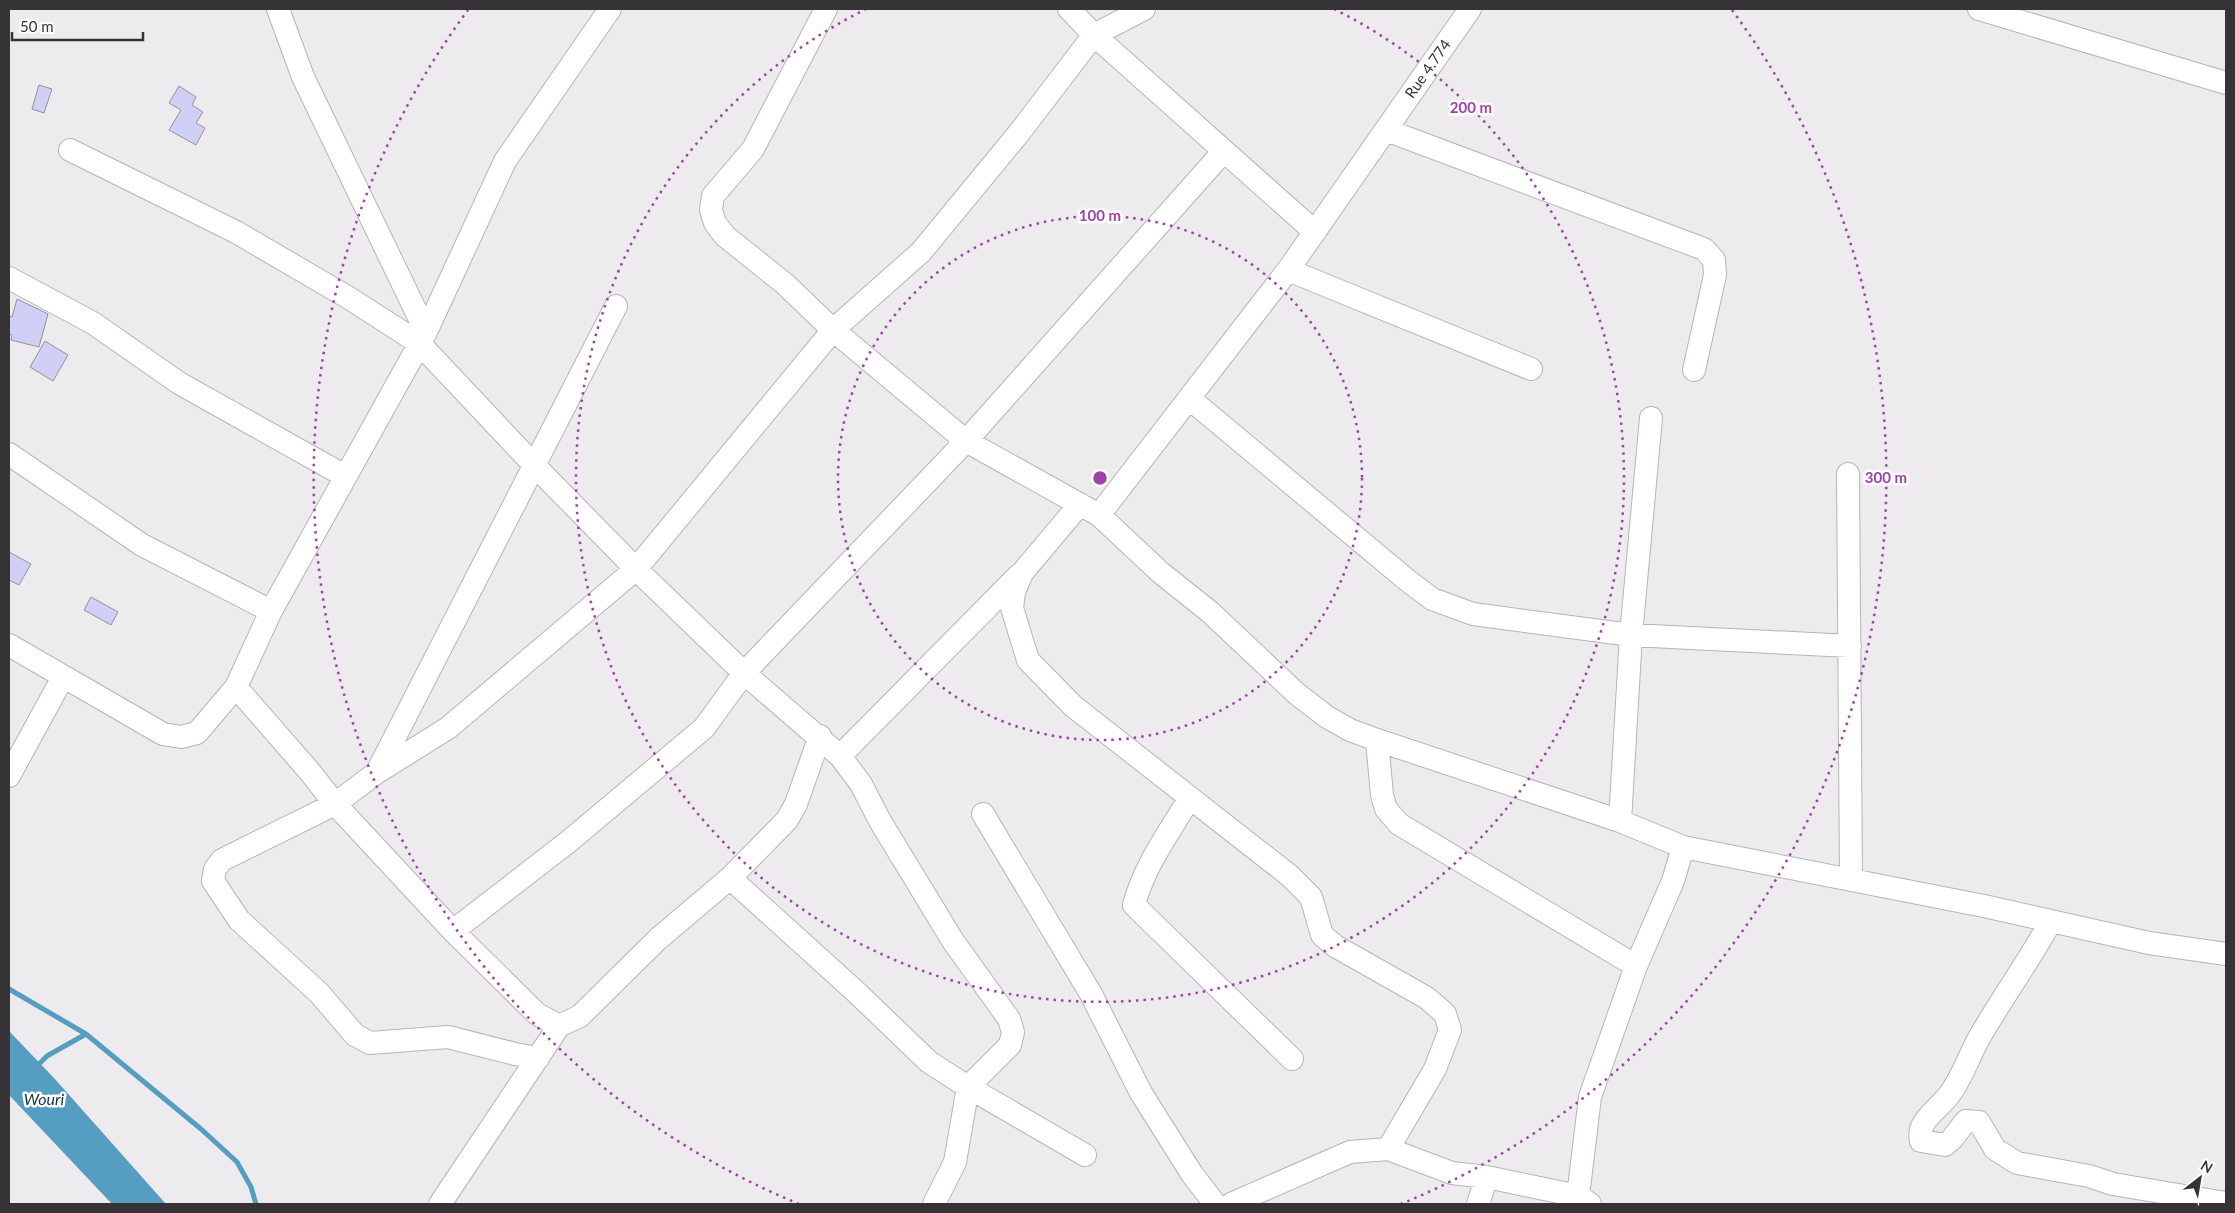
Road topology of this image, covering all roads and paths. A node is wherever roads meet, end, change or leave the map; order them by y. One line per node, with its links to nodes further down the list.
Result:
1 (278, 9): 18 (street)
2 (610, 9): 18 (street)
3 (826, 9): 17 (street)
4 (1069, 9): 8 (street)
5 (1144, 9): 8 (street)
6 (1470, 9): 10 (street, Rue 4.774)
7 (1979, 9): 9 (street)
8 (1094, 35): 12 (street); 17 (street)
9 (2226, 83)
10 (1386, 130): 13 (street, Rue 4.774); 20 (street)
11 (70, 150): 18 (street)
12 (1224, 151): 13 (street); 23 (street)
13 (1315, 232): 14 (street, Rue 4.774)
14 (1288, 270): 19 (street); 21 (street, Rue 4.774)
15 (9, 278): 27 (street)
16 (616, 306): 25 (street)
17 (834, 330): 23 (street); 30 (street)
18 (422, 338): 25 (street); 27 (street)
19 (1531, 369)
20 (1694, 370)
21 (1190, 399): 29 (street, Rue 4.774); 33 (street)
22 (1651, 418): 33 (street)
23 (966, 441): 28 (street); 36 (street)
24 (9, 454): 32 (street)
25 (534, 466): 30 (street); 42 (street)
26 (1848, 474): 35 (street)
27 (345, 476): 32 (street)
28 (1080, 504): 29 (street); 31 (street)
29 (1099, 516): 40 (street)
30 (636, 569): 36 (street); 42 (street)
31 (1022, 572): 41 (street); 44 (street)
32 (271, 611): 38 (street)
33 (1631, 635): 35 (street); 47 (street)
34 (9, 645): 37 (street)
35 (1850, 646): 50 (street)
36 (744, 674): 39 (street); 52 (street)
37 (63, 677): 38 (street); 43 (street)
38 (236, 687): 45 (street)
39 (820, 736): 41 (street); 49 (street)
40 (1377, 740): 47 (street); 54 (street)
41 (840, 756): 58 (street)
42 (376, 773): 45 (street)
43 (9, 776)
44 (1189, 799): 57 (street); 59 (street)
45 (335, 804): 52 (street); 56 (street)
46 (983, 814): 66 (street)
47 (1620, 821): 48 (street)
48 (1683, 847): 50 (street); 54 (street)
49 (730, 878): 55 (street); 58 (street)
50 (1851, 880): 51 (street)
51 (2051, 921): 53 (street); 63 (street)
52 (453, 931): 55 (street)
53 (2226, 954)
54 (1636, 966): 62 (street)
55 (559, 1026): 56 (street)
56 (538, 1058): 64 (street)
57 (1292, 1059)
58 (968, 1087): 60 (street); 65 (street)
59 (1388, 1149): 61 (street); 67 (street)
60 (1085, 1154)
61 (1487, 1178): 62 (street); 68 (street)
62 (1584, 1200)
63 (2226, 1202)
64 (440, 1204)
65 (934, 1204)
66 (1215, 1204)
67 (1231, 1204)
68 (1478, 1204)

